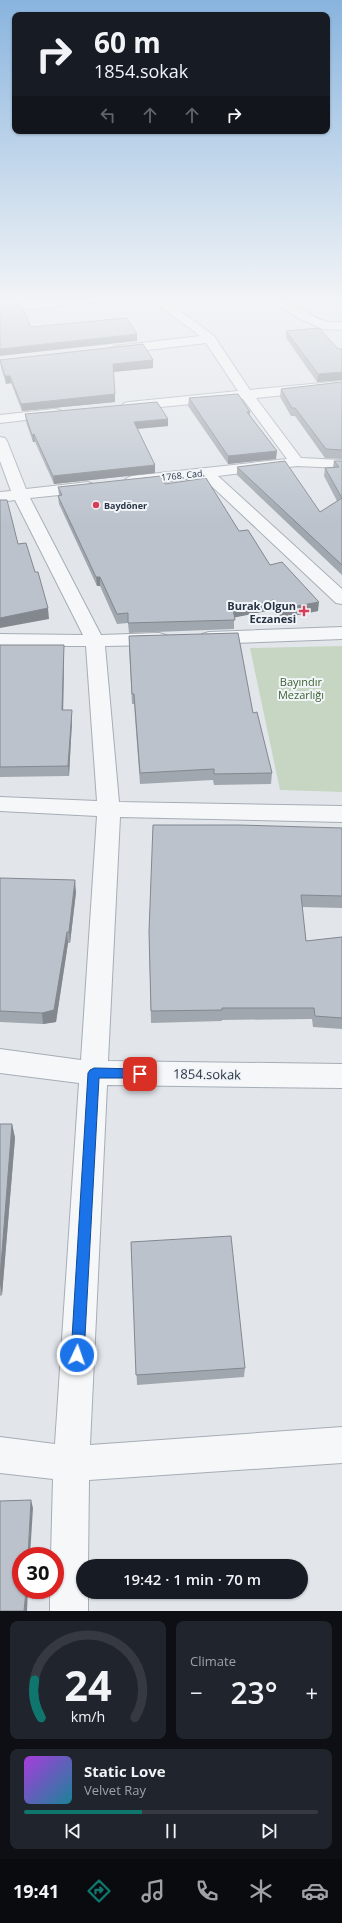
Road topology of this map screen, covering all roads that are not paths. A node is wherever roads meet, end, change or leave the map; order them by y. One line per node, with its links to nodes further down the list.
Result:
1 (235, 375): 3 (street)
2 (342, 385): 3 (street)
3 (248, 393): 4 (street); 8 (street)
4 (116, 407)
5 (70, 412): 6 (street)
6 (0, 419)
7 (0, 441): 13 (street)
8 (297, 462): 9 (street, 1768. Cad.); 10 (street, 1768. Cad.)
9 (342, 464)
10 (206, 473): 11 (street, 1768. Cad.); 14 (street)
11 (120, 483)
12 (105, 484): 13 (street)
13 (10, 496): 17 (street)
14 (342, 599)
15 (342, 634): 17 (street)
16 (0, 640): 17 (street)
17 (95, 641): 19 (street)
18 (0, 804): 19 (street)
19 (109, 809): 20 (street); 22 (street)
20 (342, 814)
21 (0, 1061): 22 (street, 1854.sokak)
22 (94, 1073): 23 (street, 1854.sokak); 26 (street)
23 (342, 1076)
24 (342, 1445): 26 (street)
25 (0, 1455): 26 (street)
26 (71, 1464): 27 (street)
27 (69, 1611)

